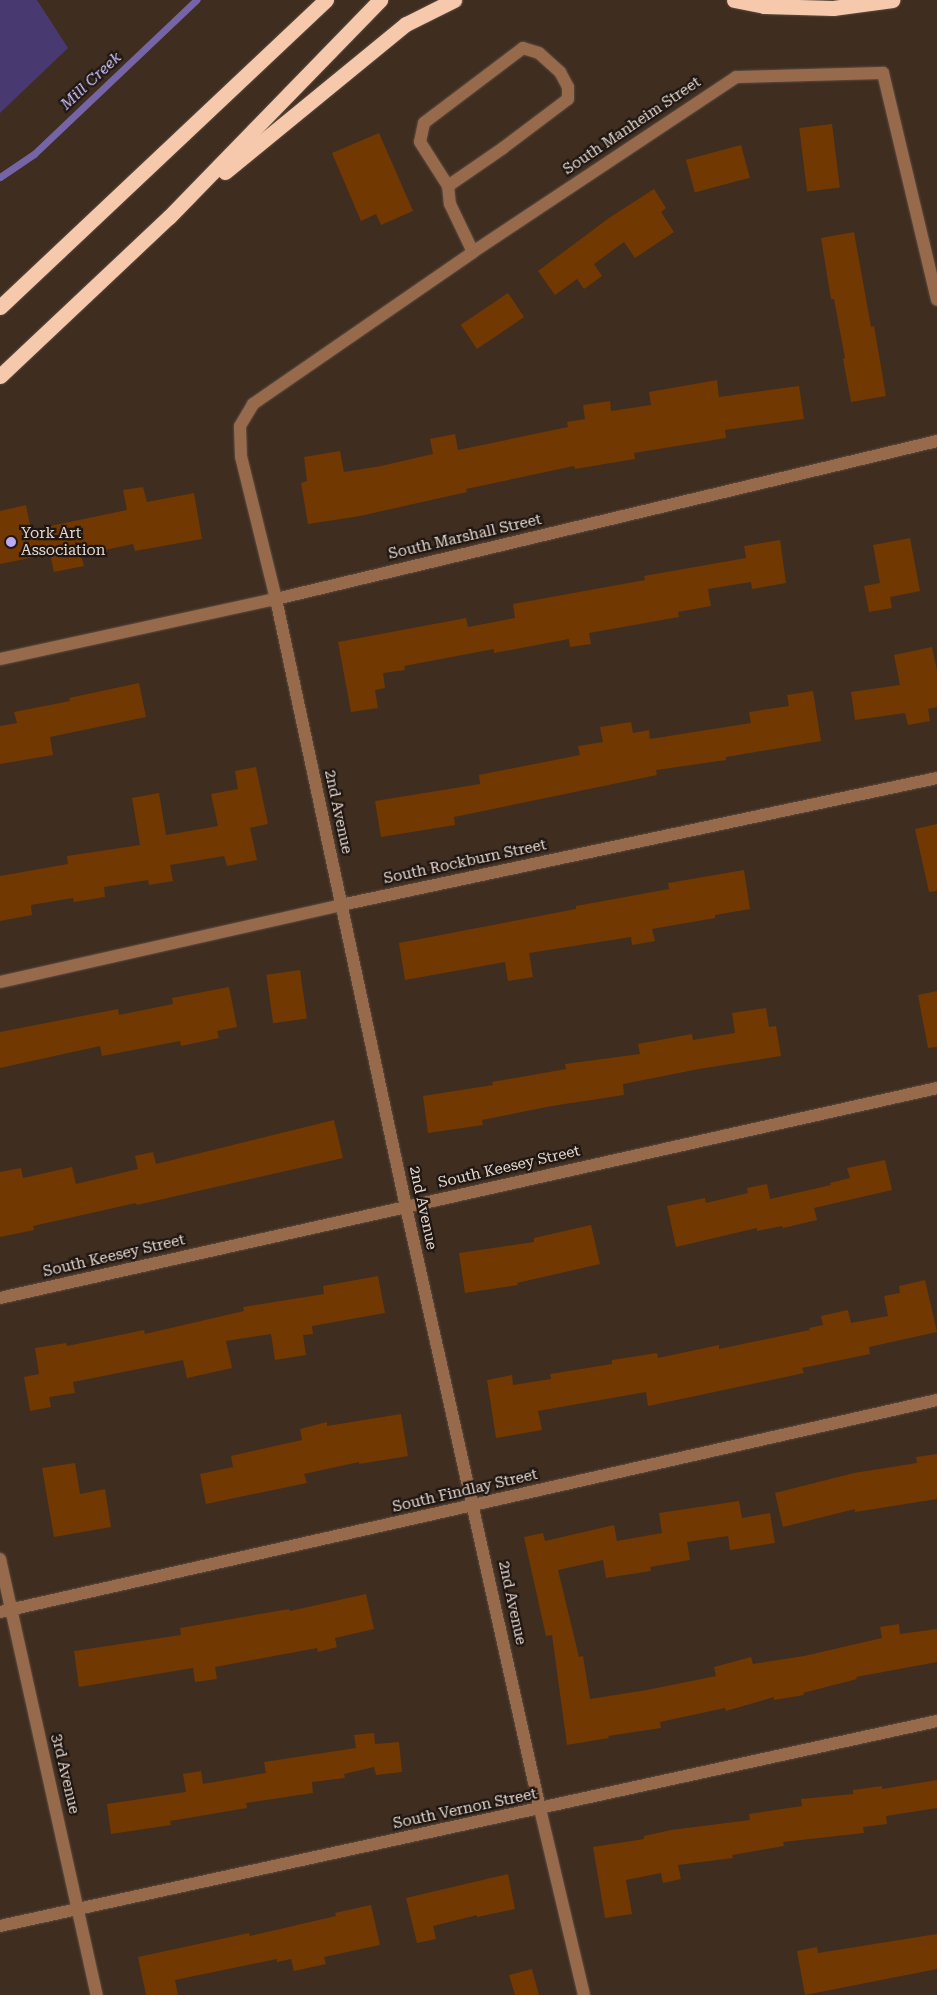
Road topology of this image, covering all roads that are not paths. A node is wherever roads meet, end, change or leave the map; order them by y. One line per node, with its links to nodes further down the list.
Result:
1 (326, 0): 10 (highway)
2 (380, 0): 7 (highway)
3 (454, 0): 7 (highway)
4 (734, 0): 5 (highway)
5 (892, 0)
6 (448, 186): 6 (street); 8 (street)
7 (169, 217): 11 (highway)
8 (472, 252): 9 (street, South Manheim Street); 12 (street, South Manheim Street)
9 (937, 300)
10 (0, 307)
11 (0, 376)
12 (240, 426): 14 (street, 2nd Avenue)
13 (937, 440): 14 (street, South Marshall Street)
14 (276, 599): 15 (street, South Marshall Street); 17 (street, 2nd Avenue)
15 (0, 659)
16 (937, 778): 17 (street, South Rockburn Street)
17 (342, 905): 18 (street, South Rockburn Street); 20 (street, 2nd Avenue)
18 (0, 982)
19 (937, 1088): 20 (street, South Keesey Street)
20 (406, 1207): 21 (street, South Keesey Street); 23 (street, 2nd Avenue)
21 (0, 1298)
22 (937, 1400): 23 (street, South Findlay Street)
23 (474, 1506): 25 (street, South Findlay Street); 27 (street, 2nd Avenue)
24 (0, 1559): 25 (street, 3rd Avenue)
25 (6, 1610): 28 (street, 3rd Avenue)
26 (937, 1722): 27 (street, South Vernon Street)
27 (540, 1809): 28 (street, South Vernon Street); 31 (street, 2nd Avenue)
28 (78, 1910): 29 (street, South Vernon Street); 30 (street, 3rd Avenue)
29 (0, 1926)
30 (98, 1995)
31 (584, 1995)

